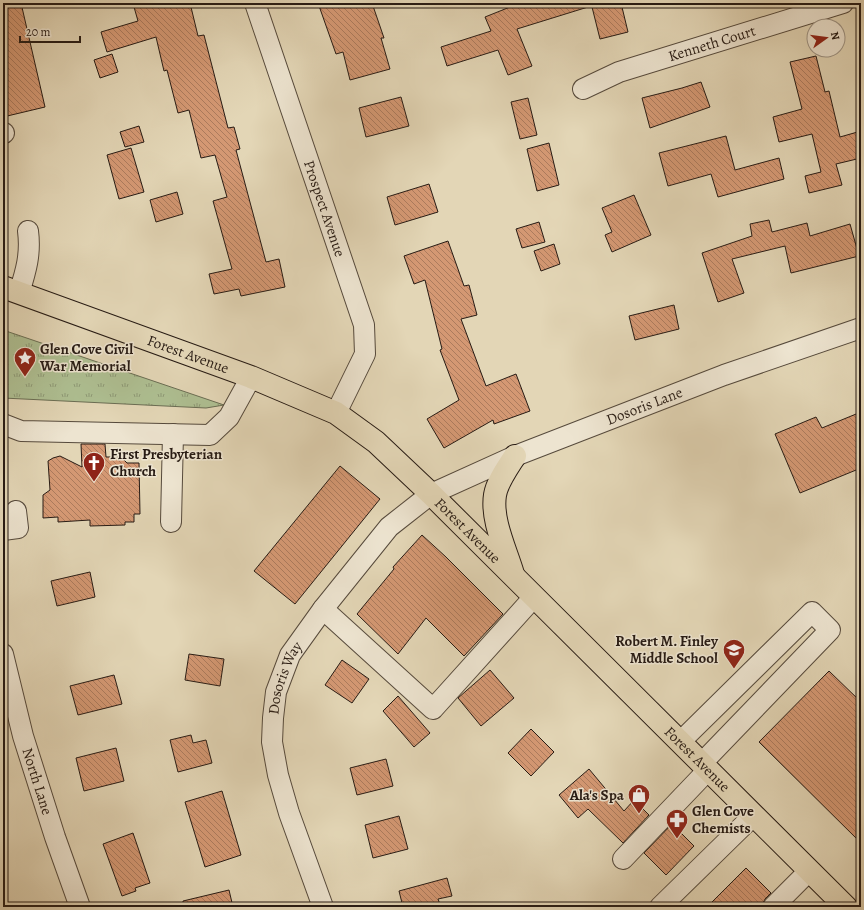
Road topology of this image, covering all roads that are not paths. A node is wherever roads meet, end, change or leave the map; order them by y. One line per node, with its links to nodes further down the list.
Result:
1 (255, 3): 8 (street, Prospect Avenue)
2 (843, 3): 3 (street, Kenneth Court)
3 (583, 89)
4 (28, 231): 5 (street)
5 (11, 290): 7 (main road, Forest Avenue)
6 (861, 328): 11 (street, Dosoris Lane)
7 (251, 377): 8 (main road, Forest Avenue); 10 (street)
8 (336, 413): 12 (main road, Forest Avenue)
9 (3, 424): 10 (street)
10 (173, 434): 14 (street)
11 (516, 456): 12 (street, Dosoris Lane); 16 (main road)
12 (431, 494): 16 (main road, Forest Avenue); 18 (street, Dosoris Way)
13 (16, 511): 15 (street)
14 (171, 522)
15 (3, 530)
16 (514, 577): 17 (main road, Forest Avenue)
17 (534, 597): 18 (street); 20 (main road, Forest Avenue)
18 (323, 609): 26 (street, Dosoris Way)
19 (3, 654): 25 (street, North Lane)
20 (680, 742): 21 (main road, Forest Avenue); 21 (street)
21 (705, 767): 22 (main road, Forest Avenue); 23 (street)
22 (754, 815): 24 (main road, Forest Avenue); 27 (street)
23 (623, 859)
24 (809, 871): 28 (street); 29 (main road, Forest Avenue)
25 (80, 907)
26 (323, 907)
27 (660, 907)
28 (773, 907)
29 (846, 907)

